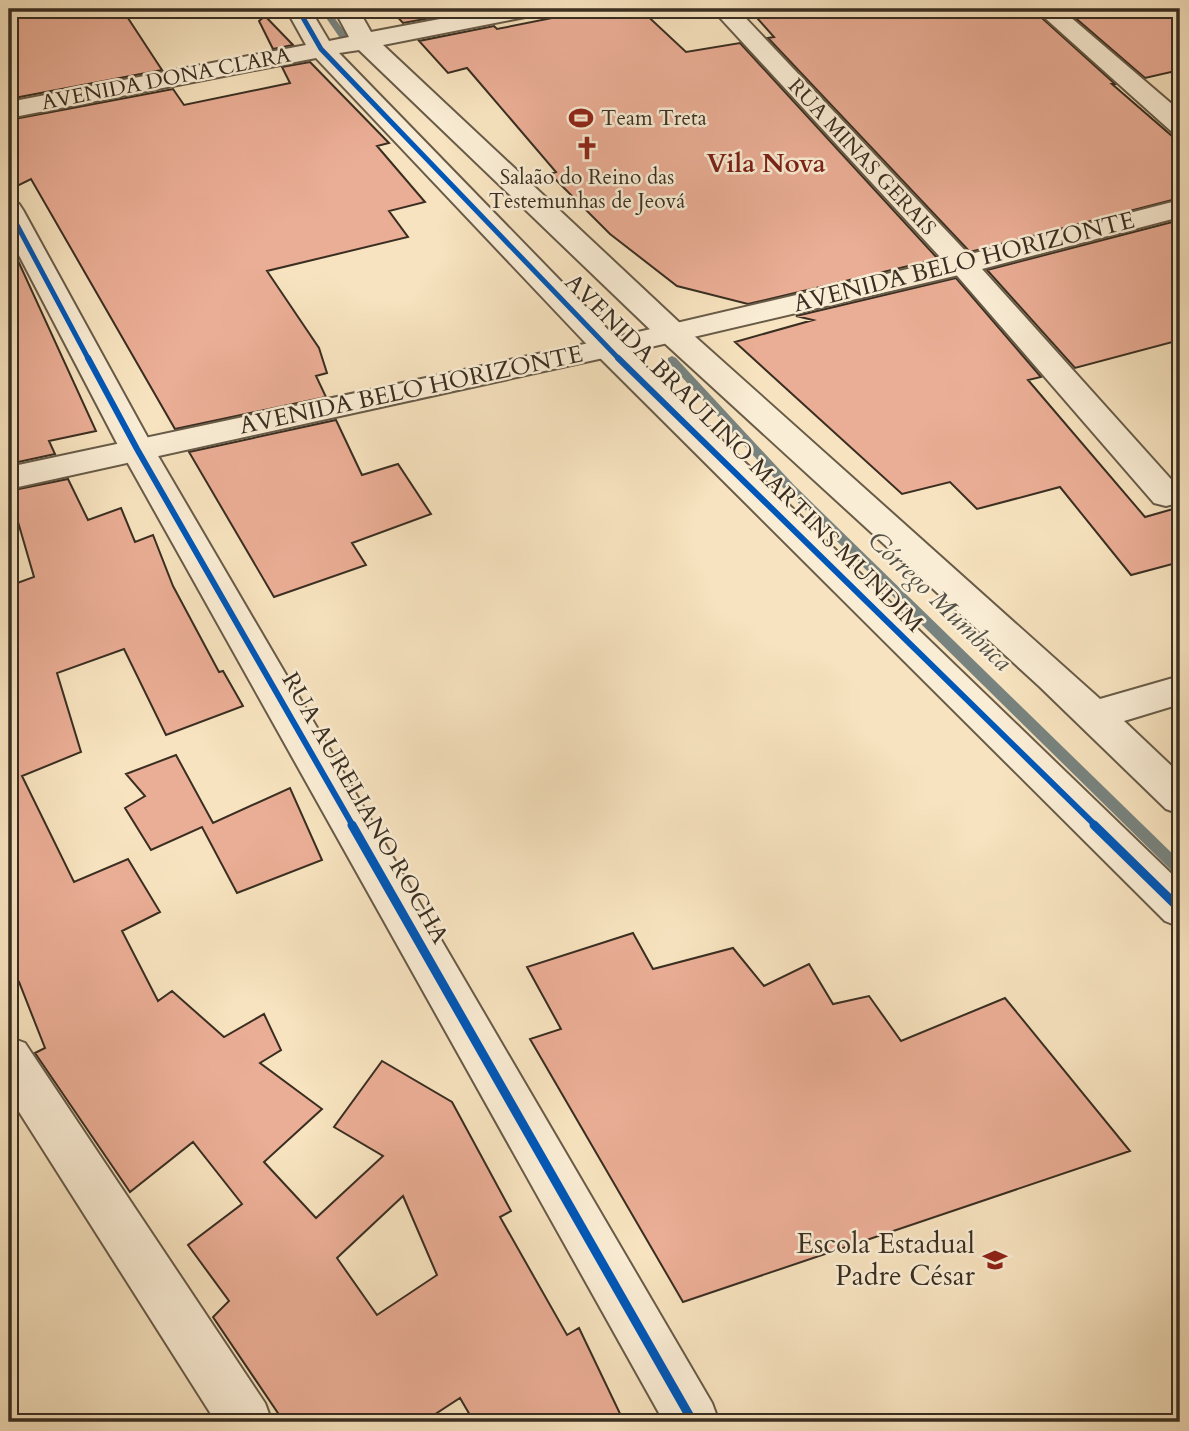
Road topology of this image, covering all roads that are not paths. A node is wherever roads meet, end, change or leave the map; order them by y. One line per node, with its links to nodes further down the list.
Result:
1 (299, 9): 7 (street, AVENIDA BRAULINO MARTINS MUNDIM)
2 (346, 9): 6 (street, AVENIDA BRAULINO MARTINS MUNDIM)
3 (530, 9): 6 (street, AVENIDA DONA CLARA)
4 (724, 9): 12 (street, RUA MINAS GERAIS)
5 (1047, 9): 9 (street)
6 (363, 40): 7 (street, AVENIDA DONA CLARA); 13 (street, AVENIDA BRAULINO MARTINS MUNDIM)
7 (321, 49): 8 (street, AVENIDA DONA CLARA); 14 (street, AVENIDA BRAULINO MARTINS MUNDIM)
8 (9, 110)
9 (1180, 125)
10 (1180, 208): 12 (street, AVENIDA BELO HORIZONTE)
11 (9, 210): 15 (street, RUA AURELIANO ROCHA)
12 (963, 265): 13 (street, AVENIDA BELO HORIZONTE); 17 (street, RUA MINAS GERAIS)
13 (671, 332): 14 (street, AVENIDA BELO HORIZONTE); 19 (street, AVENIDA BRAULINO MARTINS MUNDIM)
14 (608, 348): 15 (street, AVENIDA BELO HORIZONTE); 21 (street, AVENIDA BRAULINO MARTINS MUNDIM)
15 (137, 449): 16 (street, AVENIDA BELO HORIZONTE); 24 (street, RUA AURELIANO ROCHA)
16 (9, 478)
17 (1166, 495)
18 (1180, 690): 19 (street)
19 (1093, 715): 20 (street, AVENIDA BRAULINO MARTINS MUNDIM)
20 (1180, 798)
21 (1180, 909)
22 (9, 1056): 23 (street)
23 (246, 1422)
24 (694, 1422)

